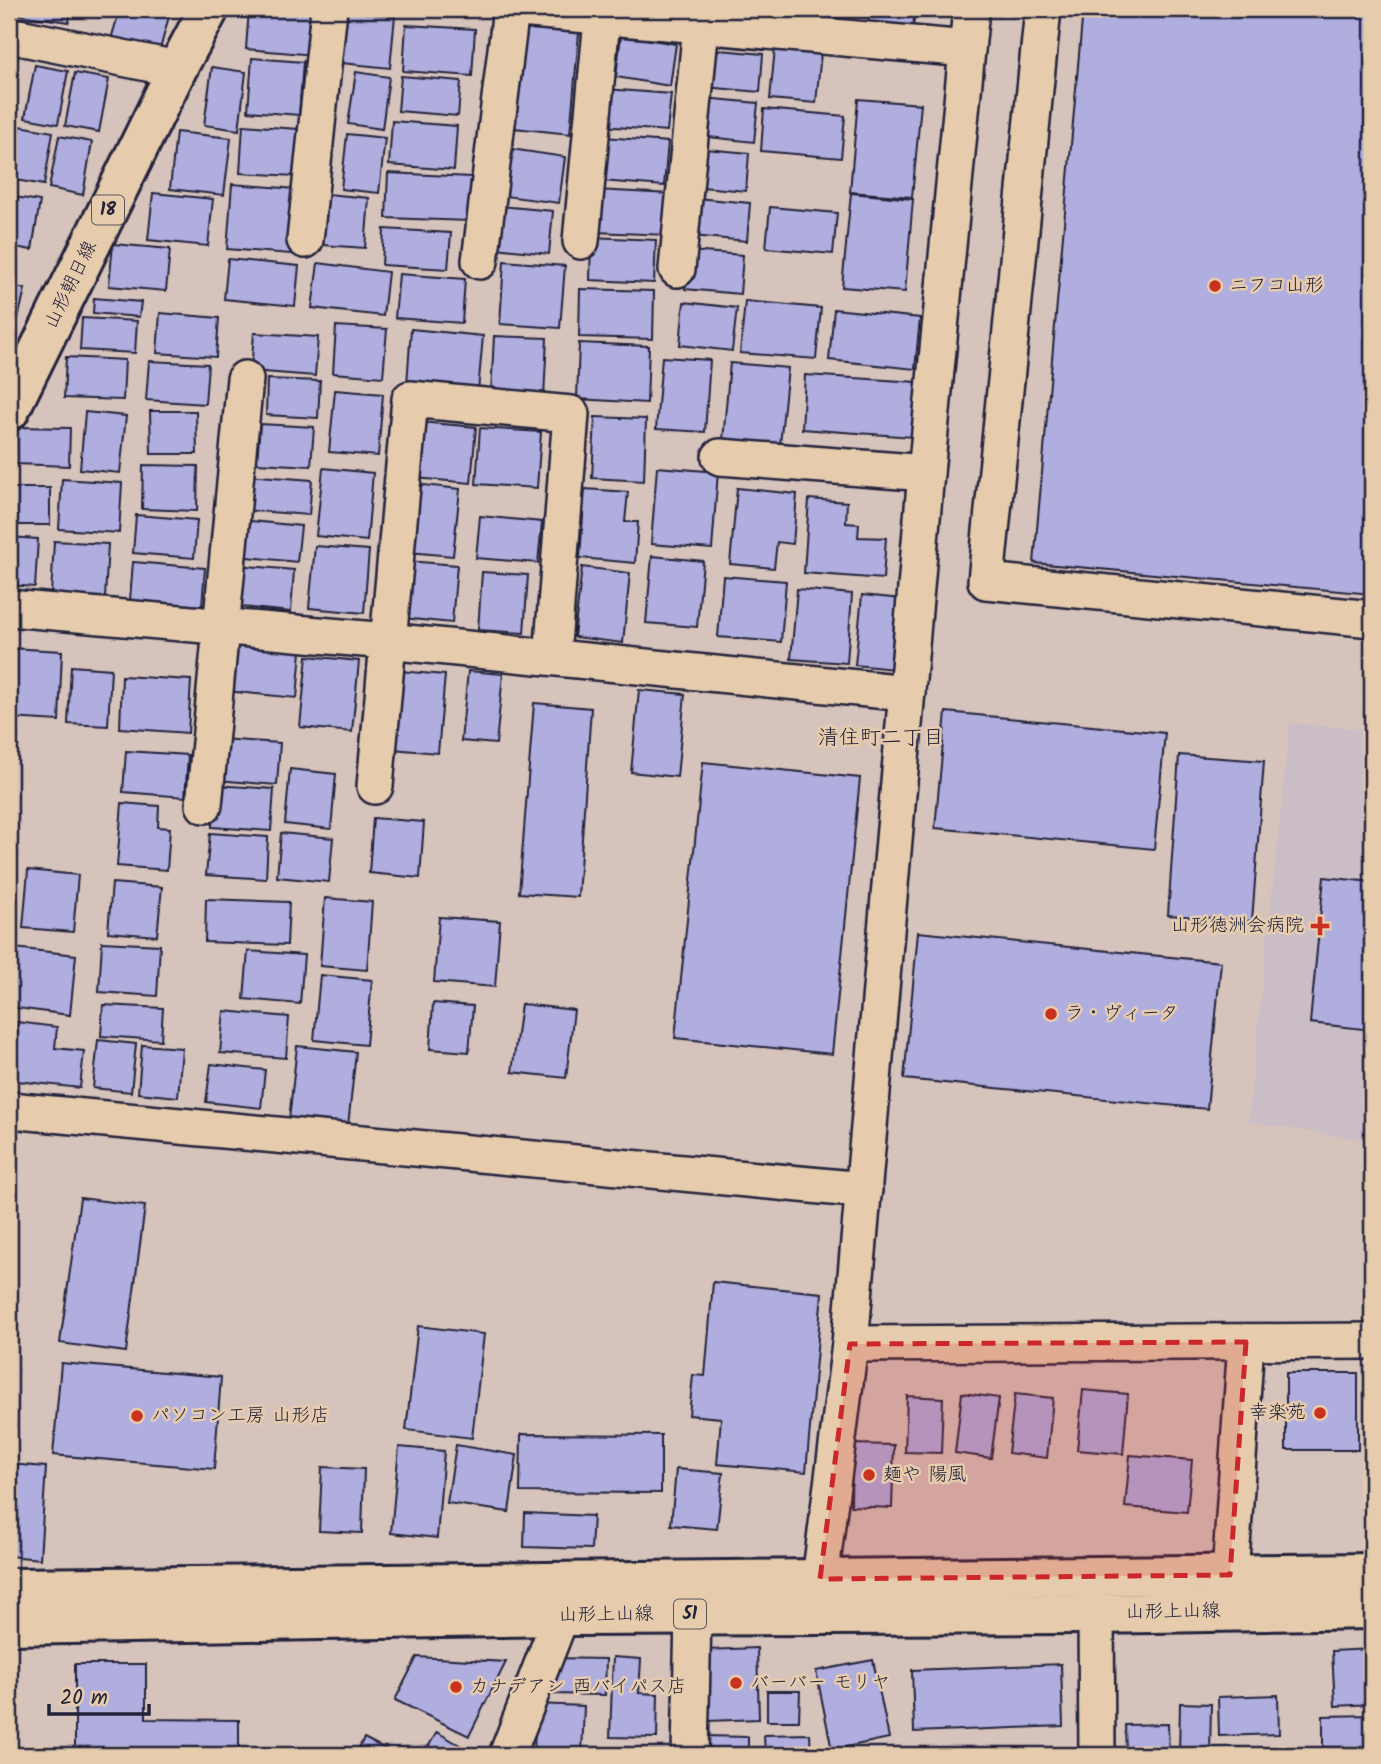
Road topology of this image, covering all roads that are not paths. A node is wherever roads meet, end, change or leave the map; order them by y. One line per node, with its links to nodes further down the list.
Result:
1 (209, 9): 12 (main road, 山形朝日線 / 18)
2 (329, 9): 13 (street)
3 (511, 9): 15 (street)
4 (520, 9): 7 (street)
5 (971, 9): 11 (street)
6 (1043, 9): 22 (street)
7 (603, 12): 9 (street); 14 (street)
8 (770, 20): 9 (street); 11 (street)
9 (701, 26): 16 (street)
10 (9, 36): 12 (street)
11 (967, 49): 20 (street)
12 (177, 69): 18 (main road, 山形朝日線 / 18)
13 (305, 240)
14 (581, 242)
15 (480, 261)
16 (677, 269)
17 (245, 379): 23 (street)
18 (9, 411)
19 (720, 457): 20 (street)
20 (926, 473): 26 (street)
21 (9, 608): 23 (street)
22 (1372, 619)
23 (221, 627): 24 (street); 28 (street)
24 (387, 641): 25 (street); 25 (street); 27 (street)
25 (552, 657): 26 (street)
26 (907, 692): 30 (street)
27 (374, 786)
28 (204, 805)
29 (9, 1110): 30 (street)
30 (864, 1190): 33 (street)
31 (1372, 1341): 32 (street)
32 (1246, 1342): 33 (street); 35 (street)
33 (850, 1344): 36 (street)
34 (1372, 1573): 35 (main road, 山形上山線 / 51)
35 (1230, 1575): 36 (main road, 山形上山線 / 51)
36 (820, 1579): 37 (main road, 山形上山線 / 51)
37 (9, 1588)
38 (1372, 1609): 40 (main road, 山形上山線 / 51)
39 (693, 1614): 40 (main road, 山形上山線 / 51); 41 (main road, 山形上山線 / 51); 44 (street)
40 (1096, 1614): 45 (street)
41 (561, 1616): 42 (main road, 山形上山線 / 51); 43 (street)
42 (9, 1625)
43 (507, 1755)
44 (690, 1755)
45 (1097, 1755)

